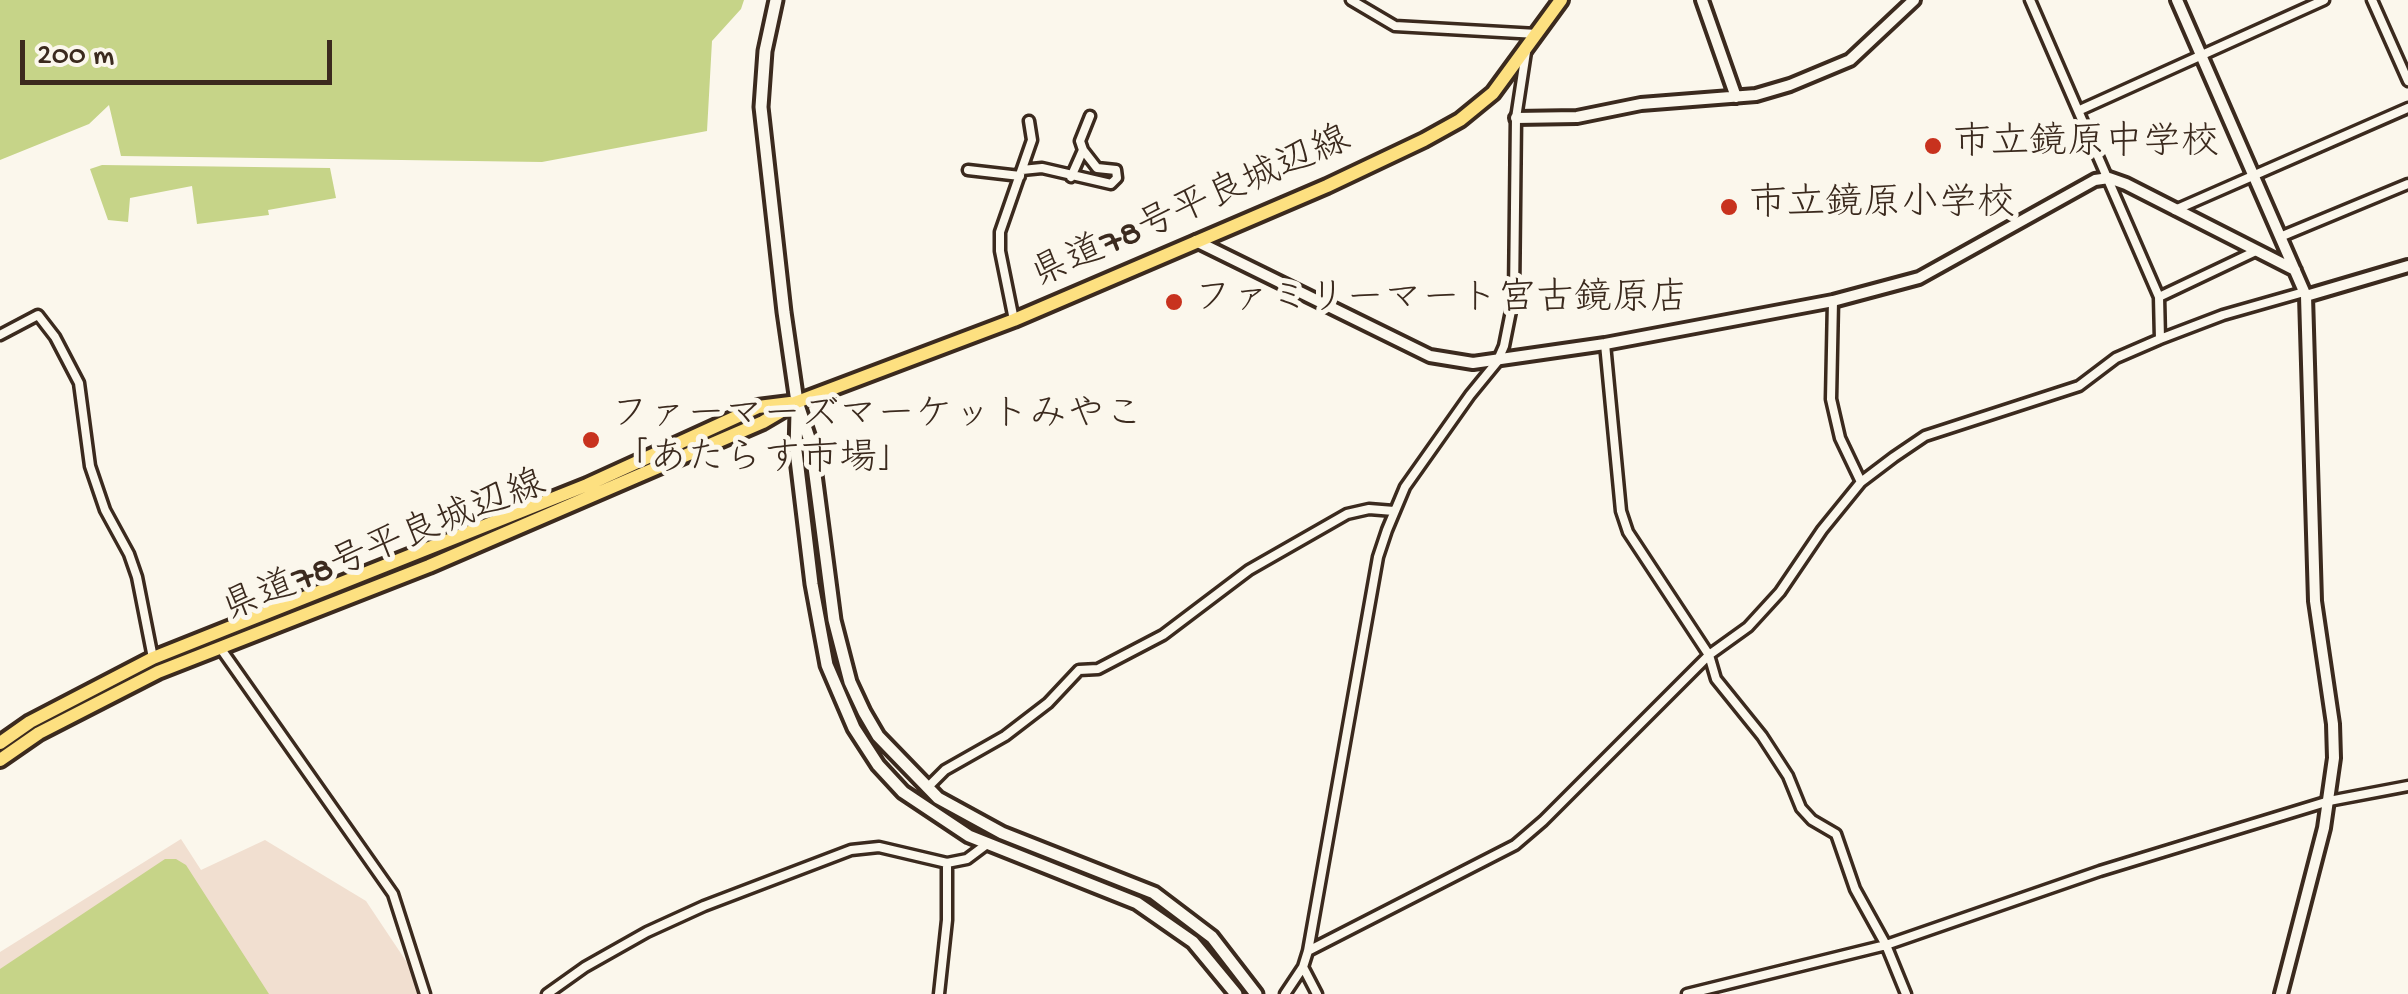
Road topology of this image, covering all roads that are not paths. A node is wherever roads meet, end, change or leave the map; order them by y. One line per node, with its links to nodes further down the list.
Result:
1 (776, 0): 41 (main road)
2 (1352, 0): 10 (street)
3 (1561, 0): 10 (main road, 県道78号平良城辺線)
4 (1702, 0): 14 (street)
5 (1914, 0): 14 (street)
6 (2030, 0): 16 (street)
7 (2177, 0): 12 (street)
8 (2324, 0): 12 (street)
9 (2372, 0): 13 (street)
10 (1537, 34): 11 (main road, 県道78号平良城辺線)
11 (1527, 48): 18 (street); 29 (main road, 県道78号平良城辺線)
12 (2202, 56): 16 (street); 23 (street)
13 (2408, 81)
14 (1736, 97): 18 (street)
15 (2408, 108): 23 (street)
16 (2080, 110): 25 (street)
17 (1090, 116): 20 (street)
18 (1516, 118): 40 (street)
19 (1029, 120): 22 (street)
20 (1083, 150): 24 (street); 24 (street)
21 (968, 170): 22 (street)
22 (1021, 173): 24 (street); 36 (street)
23 (2253, 176): 27 (street); 28 (street)
24 (1070, 177)
25 (2108, 178): 27 (street); 34 (street); 35 (street)
26 (2408, 184): 28 (street)
27 (2175, 210): 30 (street)
28 (2280, 237): 32 (street)
29 (1196, 241): 36 (main road, 県道78号平良城辺線); 40 (street)
30 (2256, 251): 32 (street); 34 (street)
31 (2408, 266): 33 (street)
32 (2295, 270): 33 (street)
33 (2305, 294): 38 (street); 51 (street)
34 (2159, 298): 38 (street)
35 (1833, 301): 39 (street); 42 (street)
36 (1014, 320): 41 (main road, 県道78号平良城辺線)
37 (0, 335): 46 (street)
38 (2160, 338): 42 (street)
39 (1606, 344): 40 (street); 45 (street)
40 (1497, 362): 43 (street)
41 (798, 402): 44 (main road, 県道78号平良城辺線); 46 (main road, 県道78号平良城辺線); 50 (main road); 52 (main road)
42 (1860, 482): 45 (street)
43 (1394, 511): 50 (street); 55 (street)
44 (221, 648): 48 (main road, 県道78号平良城辺線); 57 (street)
45 (1709, 655): 54 (street); 55 (street)
46 (153, 658): 47 (main road, 県道78号平良城辺線)
47 (0, 743)
48 (0, 760)
49 (2408, 786): 51 (street)
50 (927, 788): 61 (main road)
51 (2329, 801): 54 (street); 66 (street)
52 (987, 844): 53 (street); 60 (main road)
53 (947, 863): 58 (street); 59 (street)
54 (1886, 945): 64 (street); 65 (street)
55 (1308, 951): 56 (street)
56 (1303, 967): 62 (street); 63 (street)
57 (426, 994)
58 (548, 994)
59 (939, 994)
60 (1236, 994)
61 (1256, 994)
62 (1285, 994)
63 (1317, 994)
64 (1687, 994)
65 (1906, 994)
66 (2281, 994)

